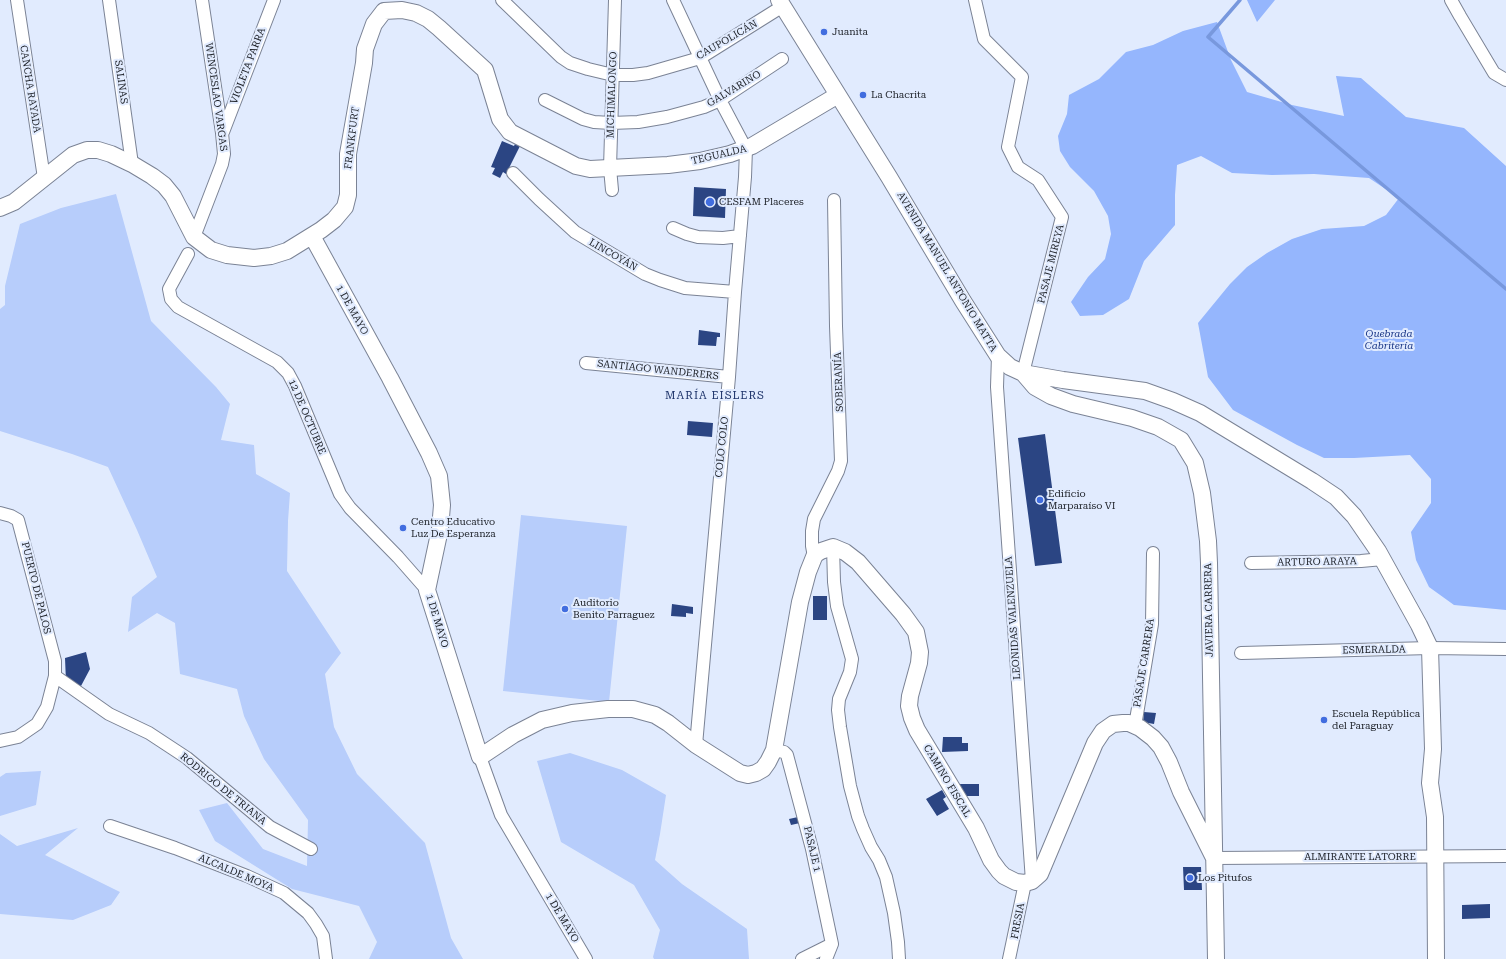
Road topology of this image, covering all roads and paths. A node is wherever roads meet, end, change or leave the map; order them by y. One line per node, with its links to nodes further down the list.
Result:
1 (17, 0): 25 (street, CANCHA RAYADA)
2 (109, 0): 22 (street, SALINAS)
3 (202, 0): 20 (street, WENCESLAO VARGAS)
4 (274, 0): 20 (street, VIOLETA PARRA)
5 (502, 0): 14 (street, CAUPOLICÁN)
6 (615, 0): 14 (street, MICHIMALONGO)
7 (673, 0): 12 (street)
8 (975, 0): 37 (street, PASAJE MIREYA)
9 (1451, 0): 15 (street)
10 (781, 3): 12 (street, CAUPOLICÁN); 16 (street, AVENIDA MANUEL ANTONIO MATTA)
11 (383, 6): 23 (street, FRANKFURT); 30 (street, FRANKFURT)
12 (700, 58): 14 (street, CAUPOLICÁN); 18 (street)
13 (782, 59): 18 (street, GALVARINO)
14 (613, 75): 19 (street, MICHIMALONGO)
15 (1506, 80)
16 (838, 96): 21 (street, TEGUALDA); 35 (street, AVENIDA MANUEL ANTONIO MATTA)
17 (545, 100): 19 (street, GALVARINO)
18 (720, 100): 19 (street, GALVARINO); 21 (street)
19 (611, 123): 23 (street, MICHIMALONGO)
20 (222, 133): 32 (street, WENCESLAO VARGAS)
21 (746, 149): 23 (street, TEGUALDA); 31 (street, COLO COLO)
22 (132, 164): 25 (street, FRANKFURT); 32 (street, FRANKFURT)
23 (610, 168): 26 (street, MICHIMALONGO)
24 (513, 173): 34 (street, LINCOYÁN)
25 (44, 178): 28 (street, FRANKFURT)
26 (612, 190)
27 (834, 200): 44 (street, SOBERANÍA)
28 (0, 208)
29 (673, 228): 31 (street)
30 (312, 236): 32 (street, FRANKFURT); 47 (street, 1 DE MAYO)
31 (740, 236): 34 (street, COLO COLO)
32 (194, 237)
33 (188, 254): 47 (street, 12 DE OCTUBRE)
34 (735, 292): 38 (street, COLO COLO)
35 (998, 356): 37 (street, AVENIDA MANUEL ANTONIO MATTA); 62 (street, LEONIDAS VALENZUELA)
36 (586, 363): 38 (street, SANTIAGO WANDERERS)
37 (1023, 373): 39 (street, AVENIDA MANUEL ANTONIO MATTA); 40 (street, JAVIERA CARRERA)
38 (729, 377): 54 (street, COLO COLO)
39 (1094, 384): 40 (street); 45 (street, AVENIDA MANUEL ANTONIO MATTA)
40 (1105, 412): 61 (street, JAVIERA CARRERA)
41 (0, 513): 51 (street, PUERTO DE PALOS)
42 (833, 548): 44 (street); 62 (street, CAMINO FISCAL); 68 (street)
43 (1153, 553): 52 (street, PASAJE CARRERA)
44 (814, 557): 55 (street)
45 (1383, 559): 46 (street, ARTURO ARAYA); 48 (street, AVENIDA MANUEL ANTONIO MATTA)
46 (1251, 563)
47 (427, 590): 56 (street, 1 DE MAYO)
48 (1430, 648): 49 (street, ESMERALDA); 50 (street, ESMERALDA); 60 (street, AVENIDA MANUEL ANTONIO MATTA)
49 (1506, 649)
50 (1241, 653)
51 (55, 676): 53 (street); 58 (street, RODRIGO DE TRIANA)
52 (1134, 726): 61 (street); 62 (street)
53 (0, 741)
54 (696, 745): 55 (street); 56 (street)
55 (774, 750): 63 (street, PASAJE 1)
56 (480, 757): 65 (street, 1 DE MAYO)
57 (110, 826): 64 (street, ALCALDE MOYA)
58 (311, 849)
59 (1506, 856): 60 (street, ALMIRANTE LATORRE)
60 (1435, 857): 61 (street, ALMIRANTE LATORRE); 71 (street, AVENIDA MANUEL ANTONIO MATTA)
61 (1214, 858): 70 (street, JAVIERA CARRERA)
62 (1029, 882): 69 (street, FRESIA)
63 (832, 944): 66 (street); 67 (street)
64 (326, 959)
65 (586, 959)
66 (802, 959)
67 (826, 959)
68 (899, 959)
69 (1009, 959)
70 (1216, 959)
71 (1436, 959)

